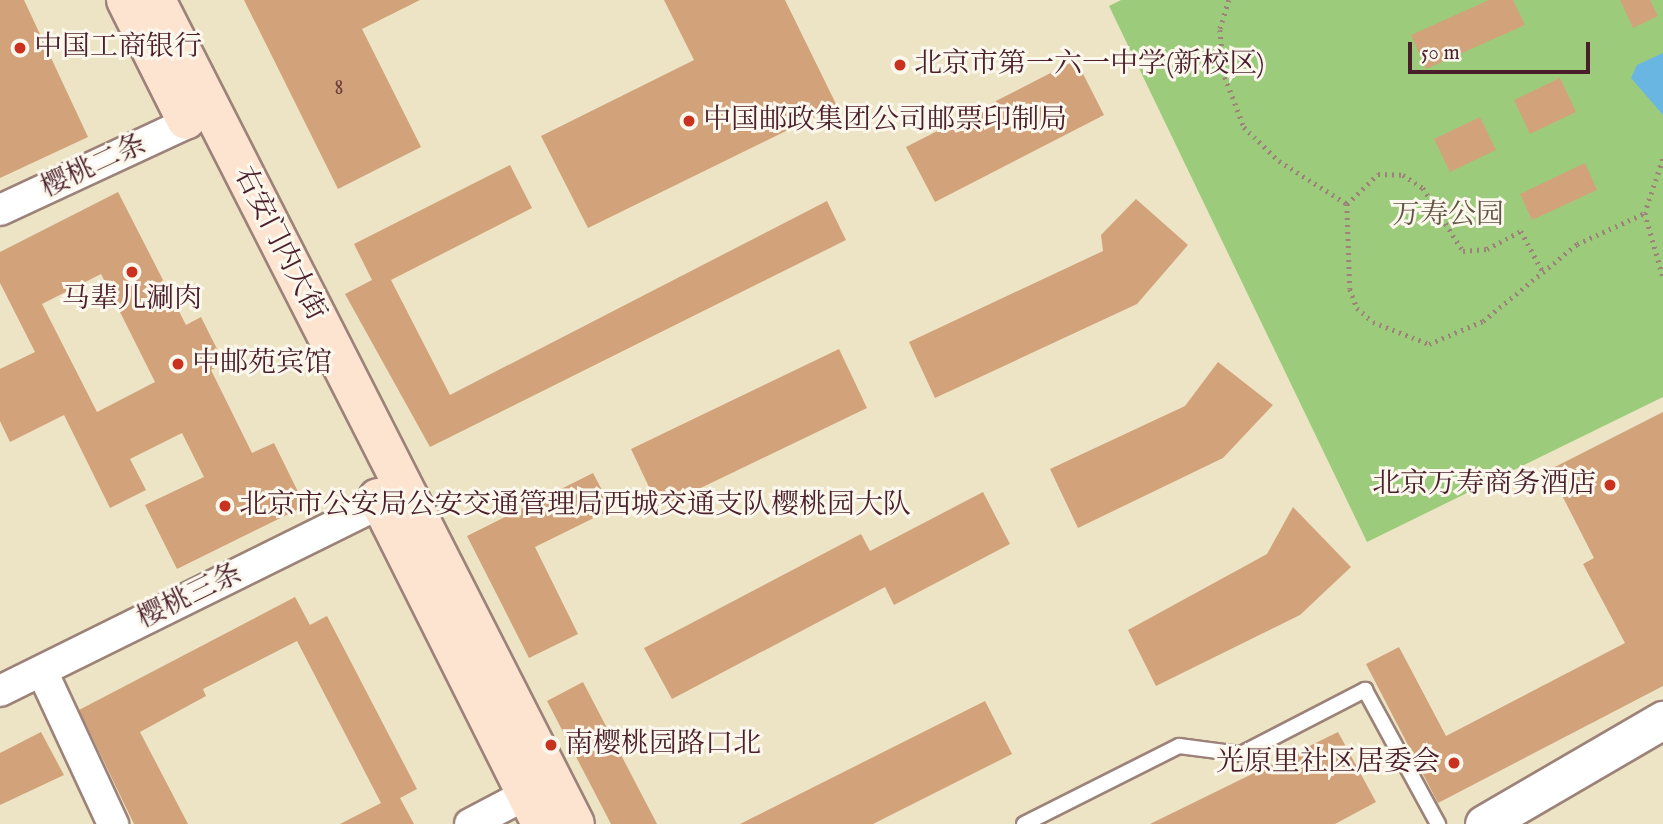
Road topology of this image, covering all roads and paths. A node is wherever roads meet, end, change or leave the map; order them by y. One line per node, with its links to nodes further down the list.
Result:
1 (126, 0): 4 (main road, 右安门内大街)
2 (156, 0): 4 (main road, 右安门内大街)
3 (1229, 0): 6 (path)
4 (199, 118): 7 (street, 樱桃二条); 11 (main road, 右安门内大街)
5 (1663, 159): 8 (path)
6 (1347, 204): 9 (path); 9 (path)
7 (0, 210)
8 (1645, 213): 9 (path); 10 (path)
9 (1543, 272)
10 (1663, 277)
11 (393, 497): 12 (street, 樱桃三条); 15 (main road, 右安门内大街); 18 (main road, 右安门内大街)
12 (41, 671): 13 (street, 樱桃三条); 16 (street)
13 (0, 691)
14 (1663, 720): 21 (street)
15 (534, 809): 17 (street)
16 (113, 824)
17 (470, 824)
18 (575, 824)
19 (1024, 824): 20 (lane)
20 (1438, 824)
21 (1484, 824)

